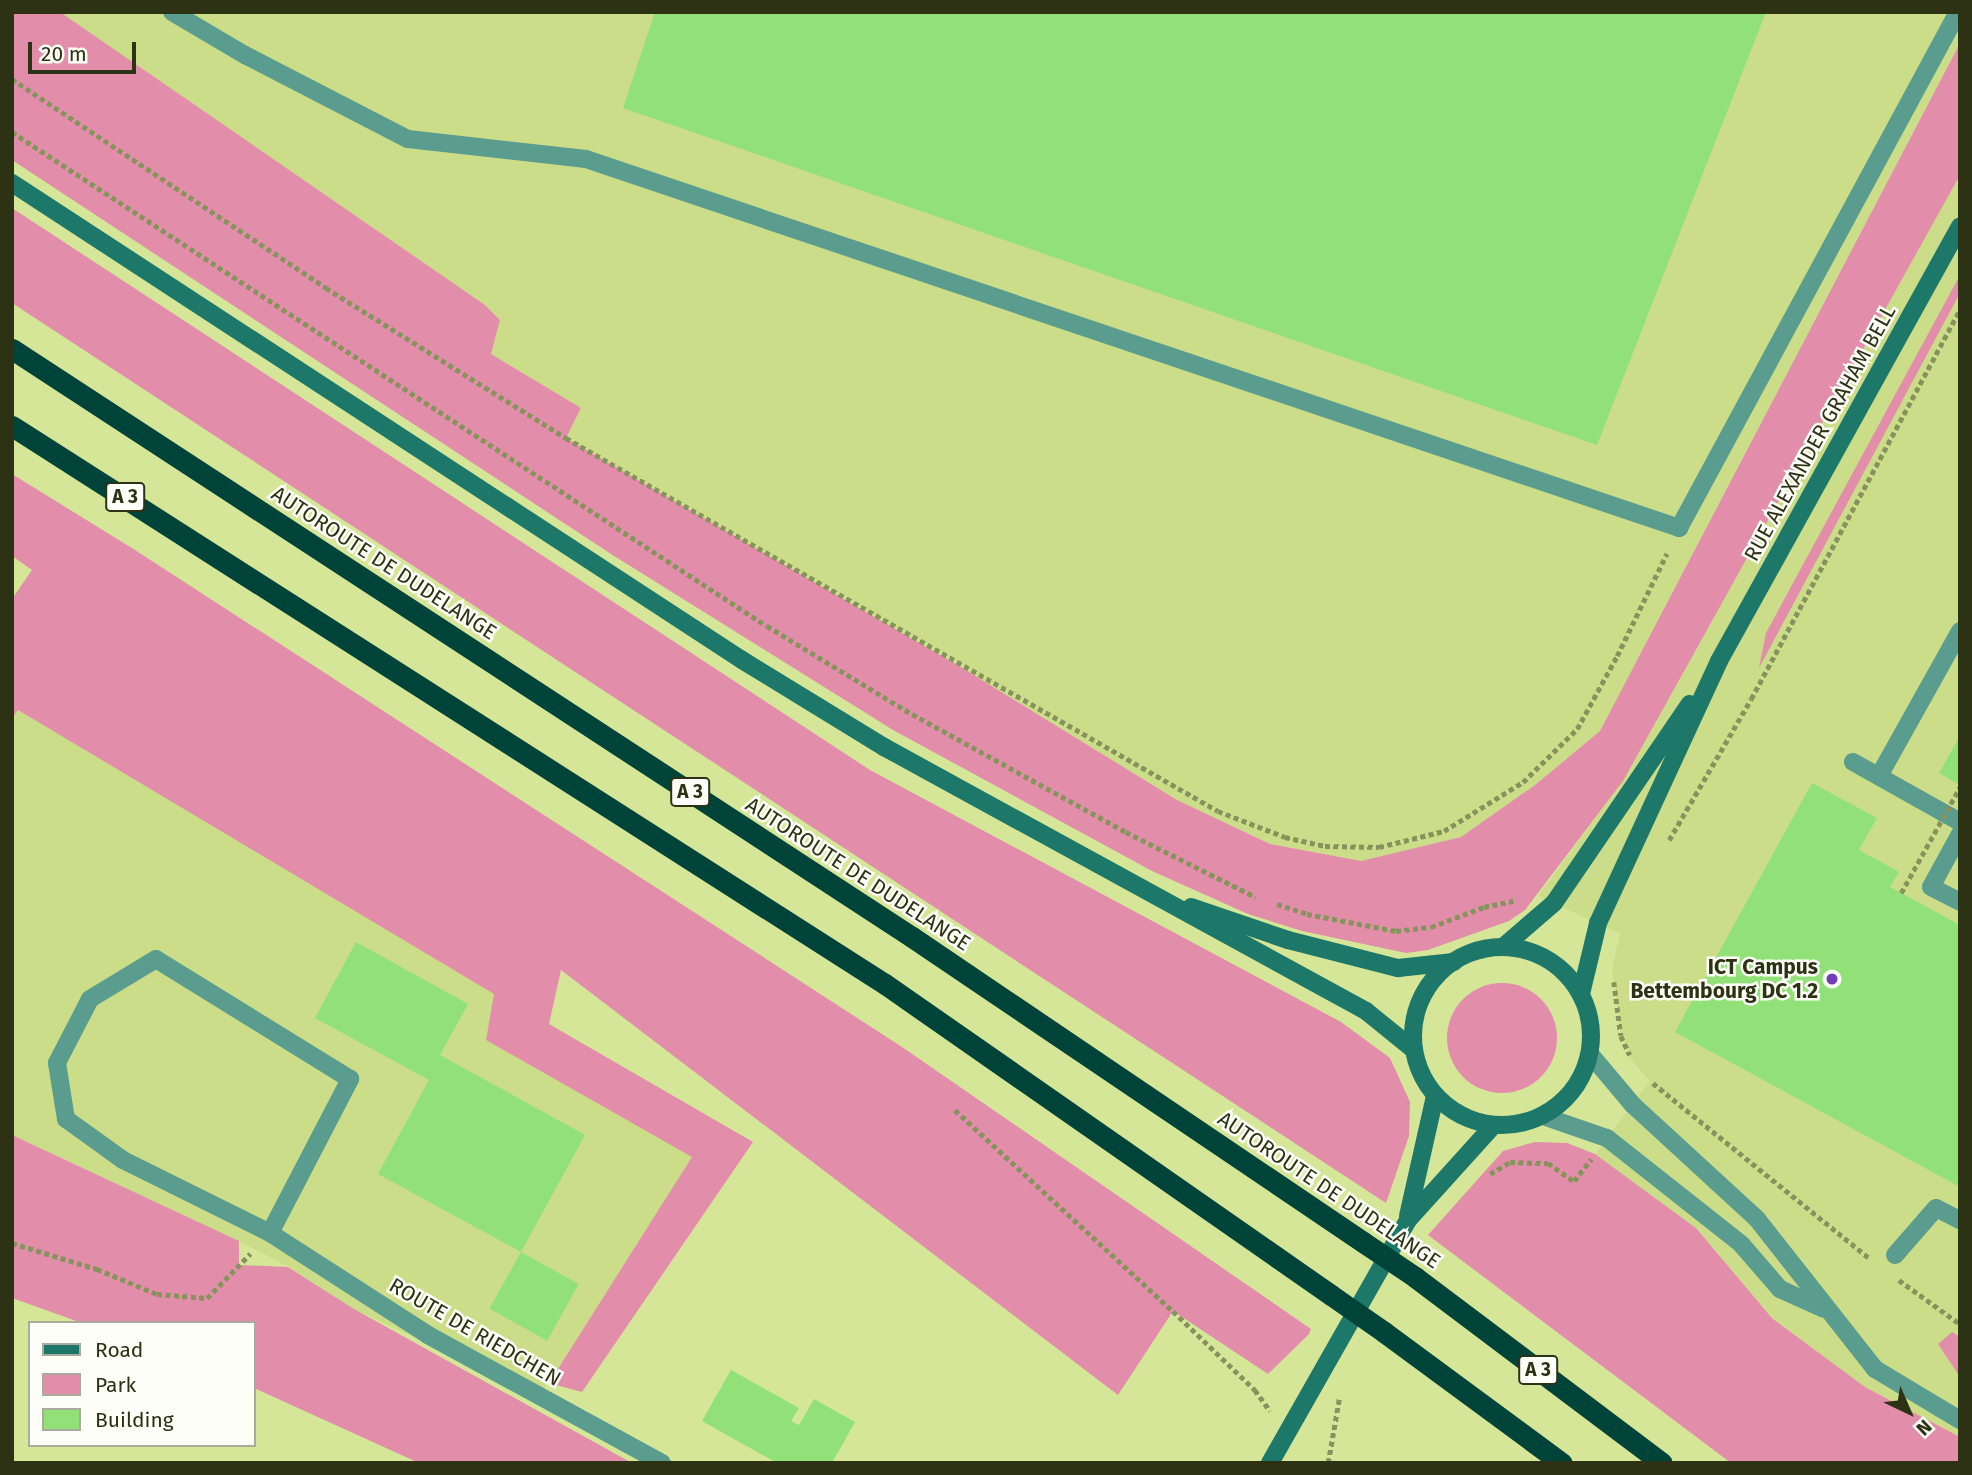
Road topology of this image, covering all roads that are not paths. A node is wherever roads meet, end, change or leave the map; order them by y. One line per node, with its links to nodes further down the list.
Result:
1 (172, 12): 2 (street)
2 (1958, 12)
3 (12, 183): 13 (main road)
4 (1960, 226): 8 (main road, RUE ALEXANDER GRAHAM BELL)
5 (12, 349): 32 (highway, AUTOROUTE DE DUDELANGE / A 3, bridge)
6 (12, 426): 31 (highway, A 3, bridge)
7 (1960, 631): 10 (street)
8 (1719, 661): 15 (main road, RUE ALEXANDER GRAHAM BELL); 17 (main road, RUE ALEXANDER GRAHAM BELL)
9 (1853, 762): 10 (street)
10 (1879, 776): 11 (street)
11 (1960, 821)
12 (1960, 834): 14 (street)
13 (1142, 890): 16 (main road); 18 (main road)
14 (1960, 902)
15 (1503, 947): 16 (main road); 17 (main road)
16 (1454, 962): 18 (main road)
17 (1581, 995): 19 (main road)
18 (1414, 1051): 20 (main road)
19 (1590, 1054): 21 (main road); 27 (street)
20 (1436, 1096): 22 (main road); 23 (main road)
21 (1543, 1116): 22 (main road); 27 (street)
22 (1493, 1126): 23 (main road)
23 (1408, 1220): 30 (main road)
24 (1960, 1220): 26 (street)
25 (270, 1233): 25 (street, ROUTE DE RIEDCHEN); 29 (street, ROUTE DE RIEDCHEN)
26 (1895, 1255)
27 (1827, 1310): 28 (street)
28 (1960, 1420)
29 (662, 1463)
30 (1270, 1463)
31 (1562, 1463)
32 (1662, 1463)

